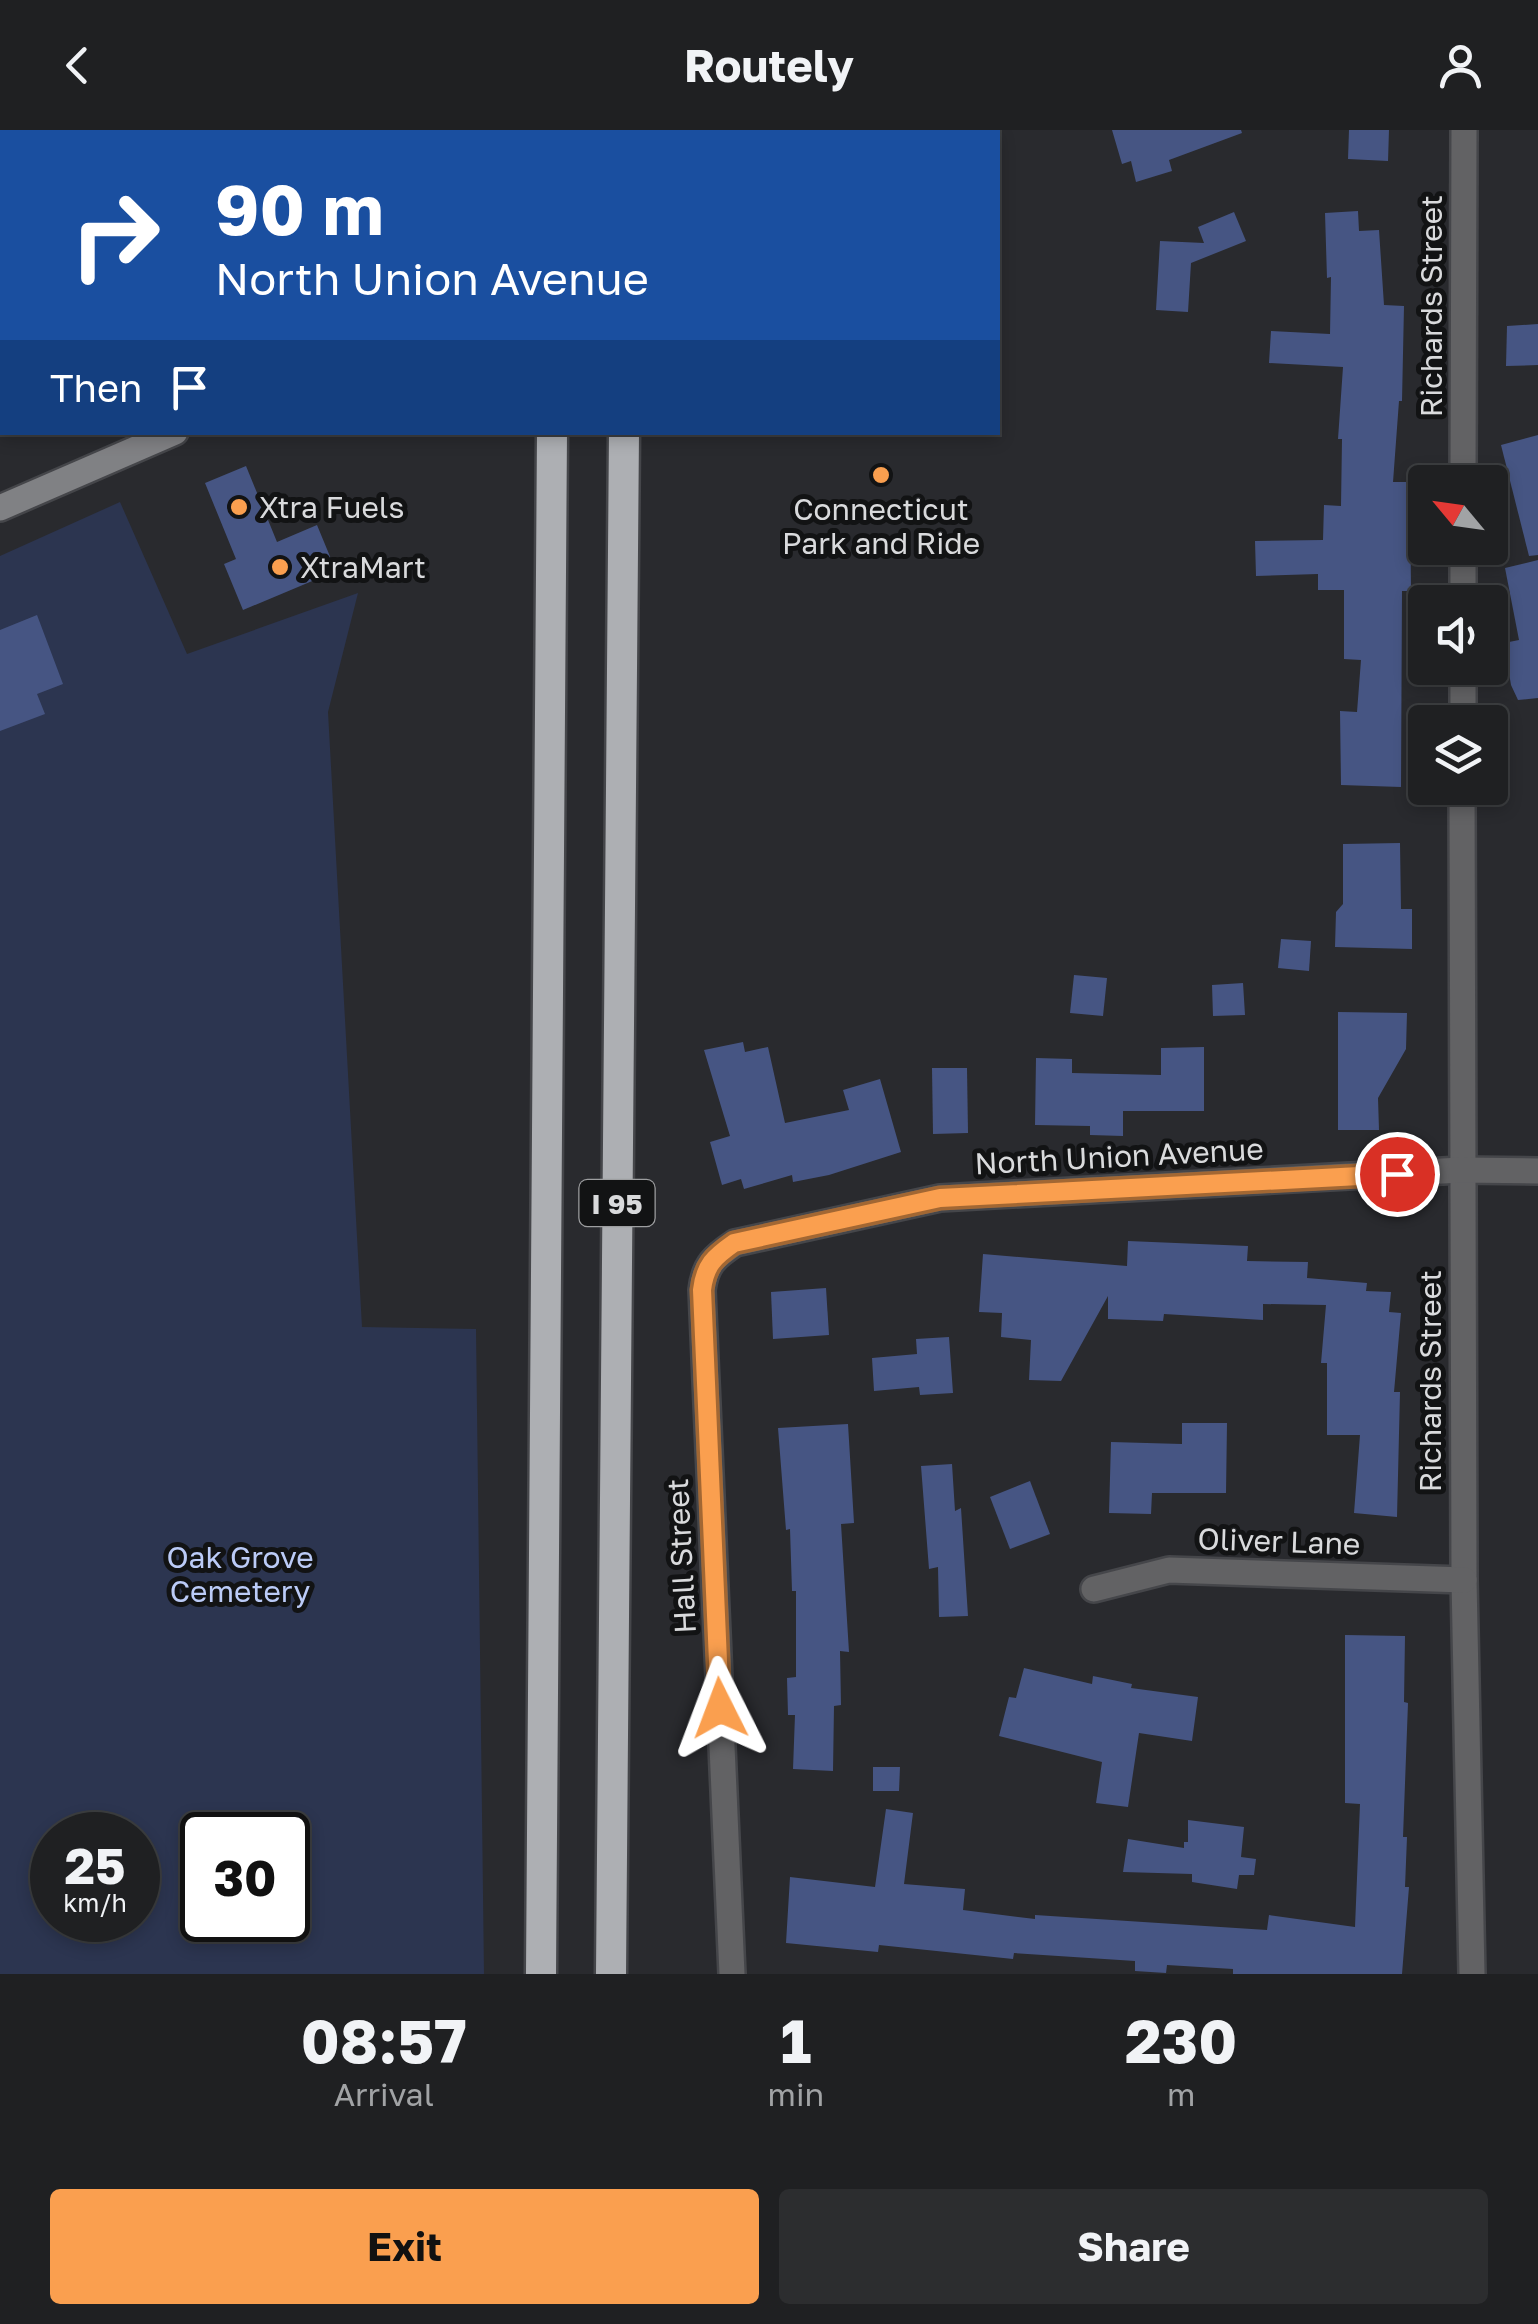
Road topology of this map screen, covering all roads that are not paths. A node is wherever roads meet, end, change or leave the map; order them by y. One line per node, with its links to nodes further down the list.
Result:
1 (1464, 130): 5 (street, Richards Street)
2 (168, 435): 6 (main road)
3 (552, 435): 13 (highway, I 95)
4 (624, 435): 14 (highway, I 95)
5 (1463, 465)
6 (0, 508)
7 (1462, 805): 8 (street, Richards Street)
8 (1462, 1170): 9 (street, North Union Avenue); 10 (street, North Union Avenue); 11 (street, Richards Street)
9 (1538, 1171)
10 (713, 1258): 15 (street, Hall Street)
11 (1464, 1580): 12 (street, Oliver Lane); 16 (street, Richards Street)
12 (1094, 1589)
13 (541, 1974)
14 (611, 1974)
15 (732, 1974)
16 (1472, 1974)

